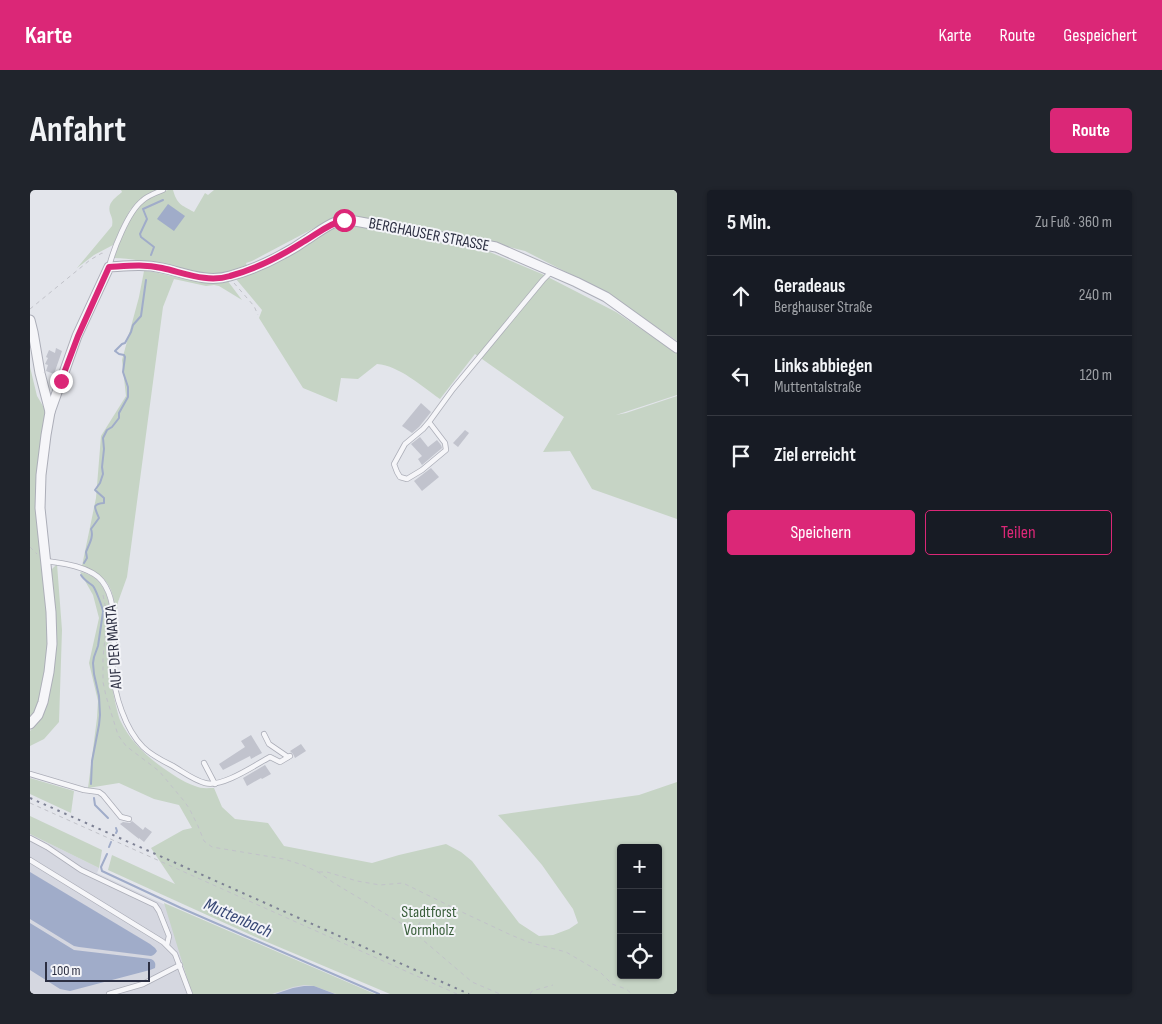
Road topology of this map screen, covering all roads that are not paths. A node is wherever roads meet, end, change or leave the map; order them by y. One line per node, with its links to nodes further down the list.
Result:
1 (162, 190): 2 (lane)
2 (109, 267): 3 (street, BERGHAUSER STRASSE); 6 (street)
3 (552, 272): 5 (street, BERGHAUSER STRASSE); 7 (lane)
4 (30, 320): 6 (street)
5 (677, 348)
6 (50, 412): 8 (street)
7 (429, 422): 7 (lane)
8 (46, 561): 9 (street); 13 (lane, AUF DER MARTA)
9 (30, 724)
10 (264, 734): 13 (lane)
11 (204, 763): 13 (lane)
12 (30, 774): 14 (lane)
13 (215, 784)
14 (129, 819)
15 (30, 838): 17 (lane)
16 (30, 860): 17 (lane)
17 (167, 945): 18 (lane)
18 (180, 965): 19 (lane); 20 (lane)
19 (109, 994)
20 (190, 994)

